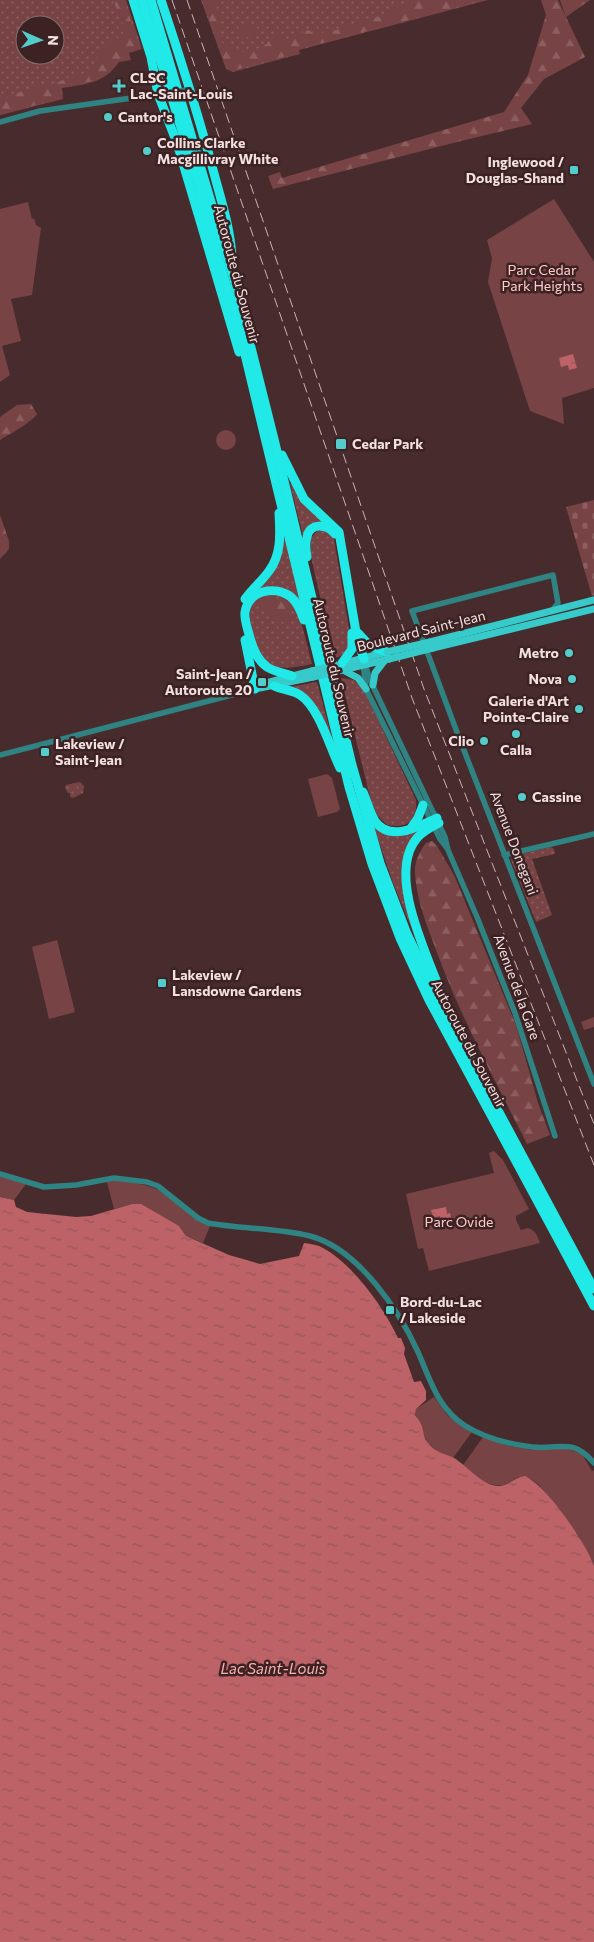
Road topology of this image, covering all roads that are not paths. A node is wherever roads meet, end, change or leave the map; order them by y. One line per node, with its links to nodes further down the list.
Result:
1 (133, 0): 6 (highway)
2 (142, 0): 9 (highway, Autoroute du Souvenir)
3 (151, 0): 8 (highway, Autoroute du Souvenir)
4 (161, 0): 5 (highway)
5 (189, 90): 6 (street, bridge); 8 (highway)
6 (160, 94): 7 (street); 9 (highway)
7 (0, 122)
8 (233, 276): 10 (highway, Autoroute du Souvenir)
9 (254, 392): 11 (highway, Autoroute du Souvenir)
10 (274, 438): 12 (highway, Autoroute du Souvenir); 18 (highway)
11 (279, 492): 22 (highway, Autoroute du Souvenir); 28 (highway)
12 (308, 580): 23 (highway); 30 (highway, Autoroute du Souvenir)
13 (558, 597): 15 (street); 17 (street); 36 (street, Avenue Donegani)
14 (594, 600): 15 (main road, Boulevard Saint-Jean)
15 (570, 606): 17 (main road, Boulevard Saint-Jean)
16 (594, 610): 19 (main road, Boulevard Saint-Jean)
17 (549, 612): 19 (main road, Boulevard Saint-Jean)
18 (356, 631): 20 (highway); 21 (highway)
19 (431, 645): 20 (main road, Boulevard Saint-Jean, bridge)
20 (387, 657): 21 (main road, Boulevard Saint-Jean); 27 (main road)
21 (364, 663): 23 (main road, Boulevard Saint-Jean); 27 (street)
22 (319, 665): 25 (highway); 31 (highway, Autoroute du Souvenir)
23 (340, 667): 24 (main road, Boulevard Saint-Jean, bridge); 27 (main road)
24 (312, 674): 25 (main road, Boulevard Saint-Jean); 26 (main road, Boulevard Saint-Jean)
25 (292, 676): 28 (main road, Boulevard Saint-Jean)
26 (274, 686): 28 (main road, Boulevard Saint-Jean); 31 (highway)
27 (369, 687): 32 (street, Avenue de la Gare); 33 (street, Avenue de la Gare)
28 (255, 689): 29 (street, Boulevard Saint-Jean)
29 (0, 755)
30 (352, 765): 34 (highway); 37 (highway, Autoroute du Souvenir)
31 (348, 787): 42 (highway, Autoroute du Souvenir)
32 (423, 805): 33 (street, Avenue de la Gare); 34 (highway)
33 (435, 822): 34 (highway); 37 (highway); 39 (street, Avenue de la Gare)
34 (411, 828)
35 (594, 834): 36 (street)
36 (504, 855): 38 (street, Avenue Donegani)
37 (453, 1028): 41 (highway, Autoroute du Souvenir)
38 (594, 1084)
39 (555, 1136)
40 (0, 1174): 43 (street)
41 (594, 1288)
42 (594, 1306)
43 (594, 1463)

